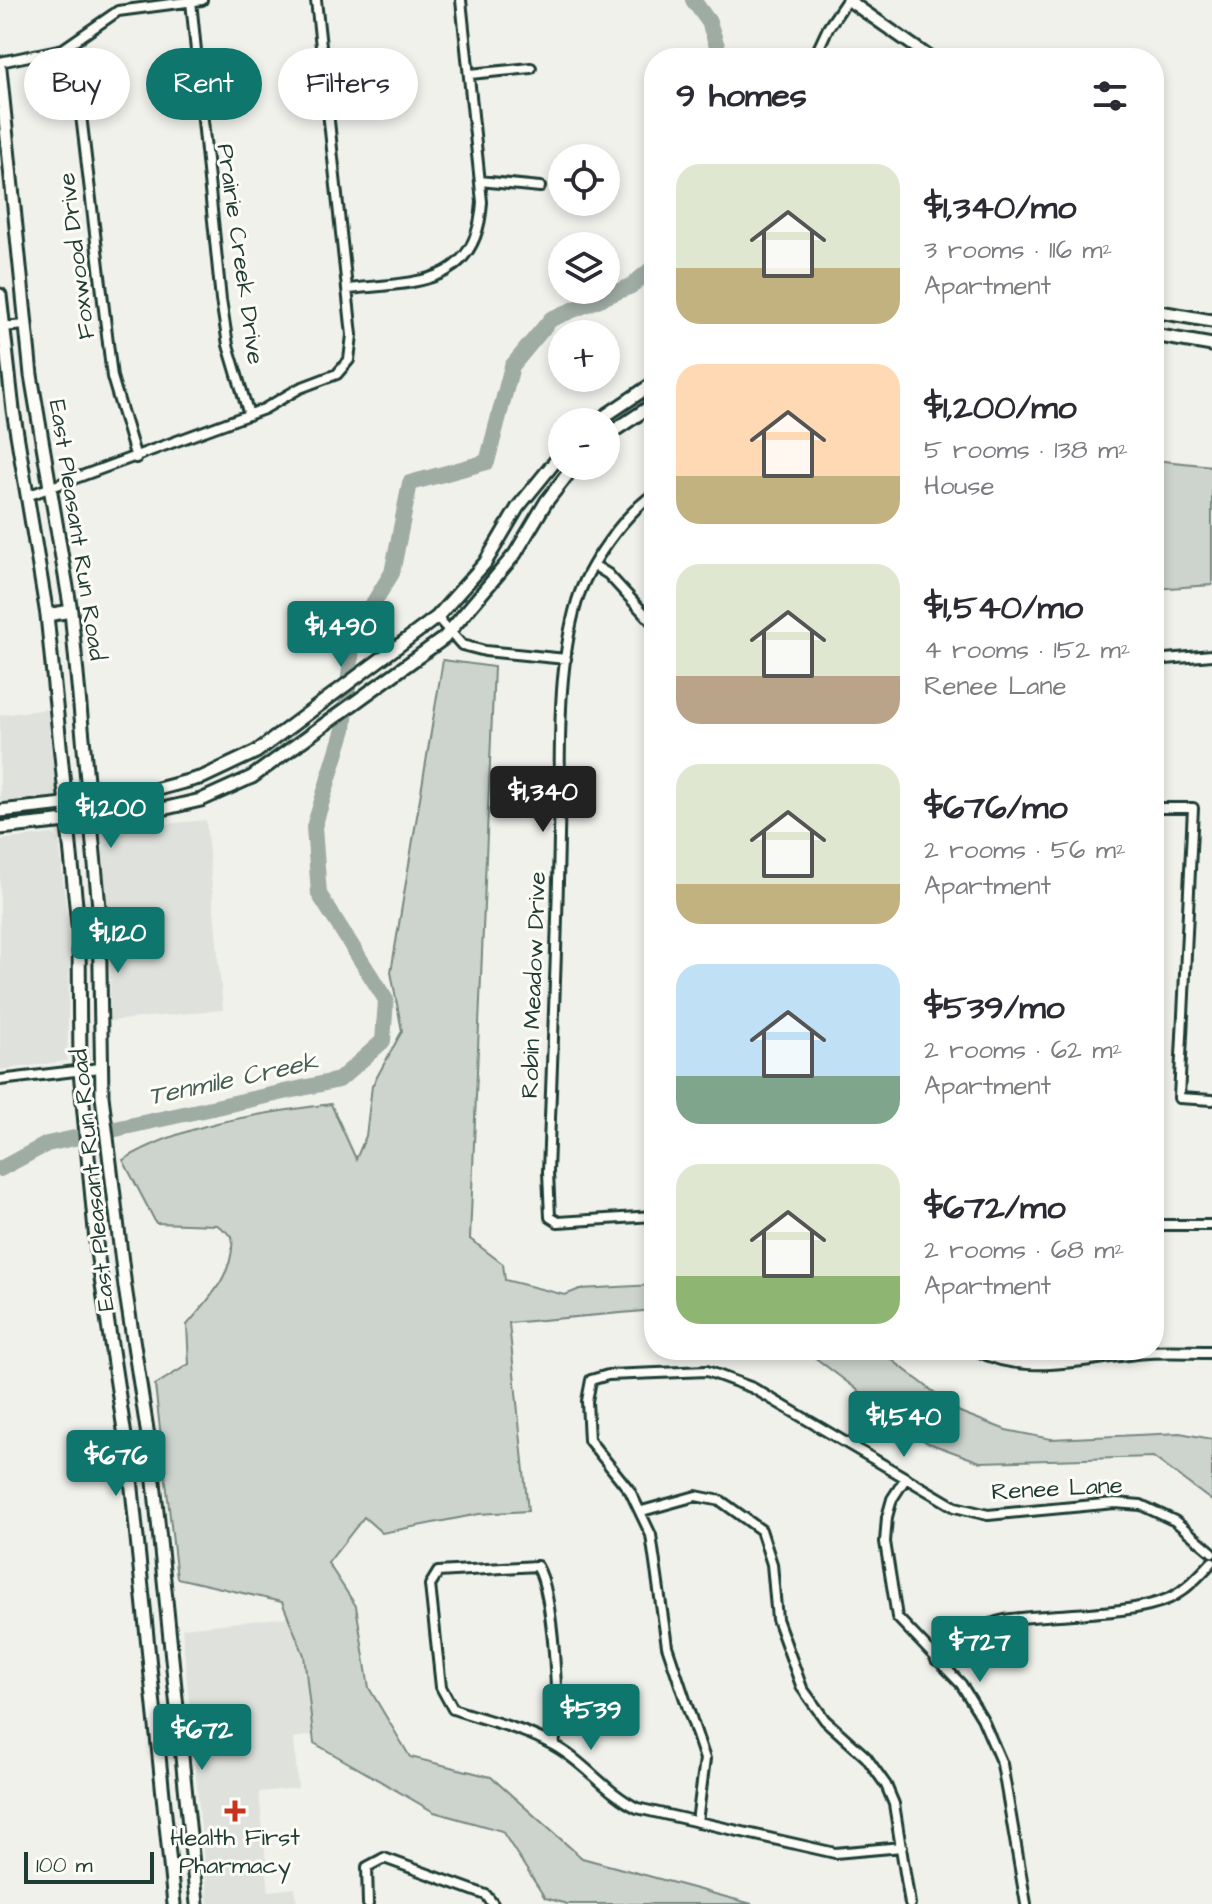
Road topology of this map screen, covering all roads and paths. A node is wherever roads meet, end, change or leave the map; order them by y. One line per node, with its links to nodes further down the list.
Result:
1 (202, 0): 5 (street)
2 (316, 0): 17 (street)
3 (461, 0): 13 (street)
4 (848, 0): 7 (street); 8 (street)
5 (191, 1): 6 (street); 28 (street, Prairie Creek Drive)
6 (64, 48)
7 (819, 48)
8 (917, 48)
9 (24, 57): 10 (street)
10 (0, 62)
11 (531, 68): 13 (street)
12 (0, 69): 21 (main road, East Pleasant Run Road)
13 (470, 74): 15 (street)
14 (82, 120): 30 (street, Foxwood Drive)
15 (480, 181): 16 (street); 17 (street)
16 (540, 187)
17 (347, 289): 28 (street)
18 (0, 295): 22 (main road, East Pleasant Run Road)
19 (1164, 313): 20 (main road)
20 (1212, 321)
21 (27, 325): 22 (street); 33 (main road, East Pleasant Run Road)
22 (2, 327): 34 (main road, East Pleasant Run Road)
23 (1164, 337): 24 (main road)
24 (1212, 345)
25 (644, 390): 26 (main road)
26 (617, 408)
27 (644, 411): 29 (main road)
28 (249, 415): 30 (street)
29 (620, 427)
30 (136, 458): 33 (street)
31 (548, 470): 40 (main road)
32 (563, 480): 41 (main road)
33 (50, 489): 34 (street); 37 (main road, East Pleasant Run Road)
34 (27, 496): 39 (main road, East Pleasant Run Road)
35 (644, 504): 36 (street, Robin Meadow Drive)
36 (595, 566): 38 (street); 43 (street, Robin Meadow Drive)
37 (71, 611): 39 (main road); 45 (main road, East Pleasant Run Road)
38 (644, 613)
39 (47, 615): 46 (main road, East Pleasant Run Road)
40 (437, 617): 41 (street); 45 (main road)
41 (450, 631): 43 (street); 49 (main road)
42 (1212, 655): 44 (street)
43 (566, 659): 58 (street, Robin Meadow Drive)
44 (1164, 659)
45 (89, 802): 46 (main road); 49 (main road, East Pleasant Run Road)
46 (65, 804): 48 (main road); 50 (main road, East Pleasant Run Road)
47 (1164, 808): 57 (street)
48 (0, 811)
49 (91, 820): 50 (main road); 52 (main road, East Pleasant Run Road)
50 (67, 822): 51 (main road); 53 (main road, East Pleasant Run Road)
51 (0, 828)
52 (99, 932): 53 (main road); 54 (main road, East Pleasant Run Road)
53 (79, 935): 55 (main road, East Pleasant Run Road)
54 (100, 1068): 55 (street); 61 (main road, East Pleasant Run Road)
55 (80, 1071): 56 (street); 64 (main road, East Pleasant Run Road)
56 (0, 1080)
57 (1212, 1100)
58 (644, 1217)
59 (1164, 1225): 60 (street)
60 (1212, 1225)
61 (135, 1352): 64 (main road); 71 (main road, East Pleasant Run Road)
62 (1164, 1352): 63 (street)
63 (1212, 1352)
64 (112, 1355): 72 (main road, East Pleasant Run Road)
65 (1000, 1360): 66 (street)
66 (1067, 1360)
67 (905, 1479): 68 (street, Renee Lane); 69 (street, Renee Lane); 73 (street)
68 (642, 1511): 75 (street); 78 (street)
69 (1212, 1552)
70 (1212, 1562): 73 (street)
71 (165, 1593): 72 (main road); 76 (main road, East Pleasant Run Road)
72 (144, 1596): 77 (main road, East Pleasant Run Road)
73 (936, 1660): 84 (street)
74 (554, 1745): 74 (street); 75 (street)
75 (697, 1822): 78 (street)
76 (191, 1835): 77 (main road); 80 (main road, East Pleasant Run Road)
77 (168, 1836): 79 (main road, East Pleasant Run Road)
78 (902, 1847): 83 (street)
79 (174, 1904)
80 (197, 1904)
81 (368, 1904): 82 (street)
82 (493, 1904)
83 (910, 1904)
84 (1026, 1904)

